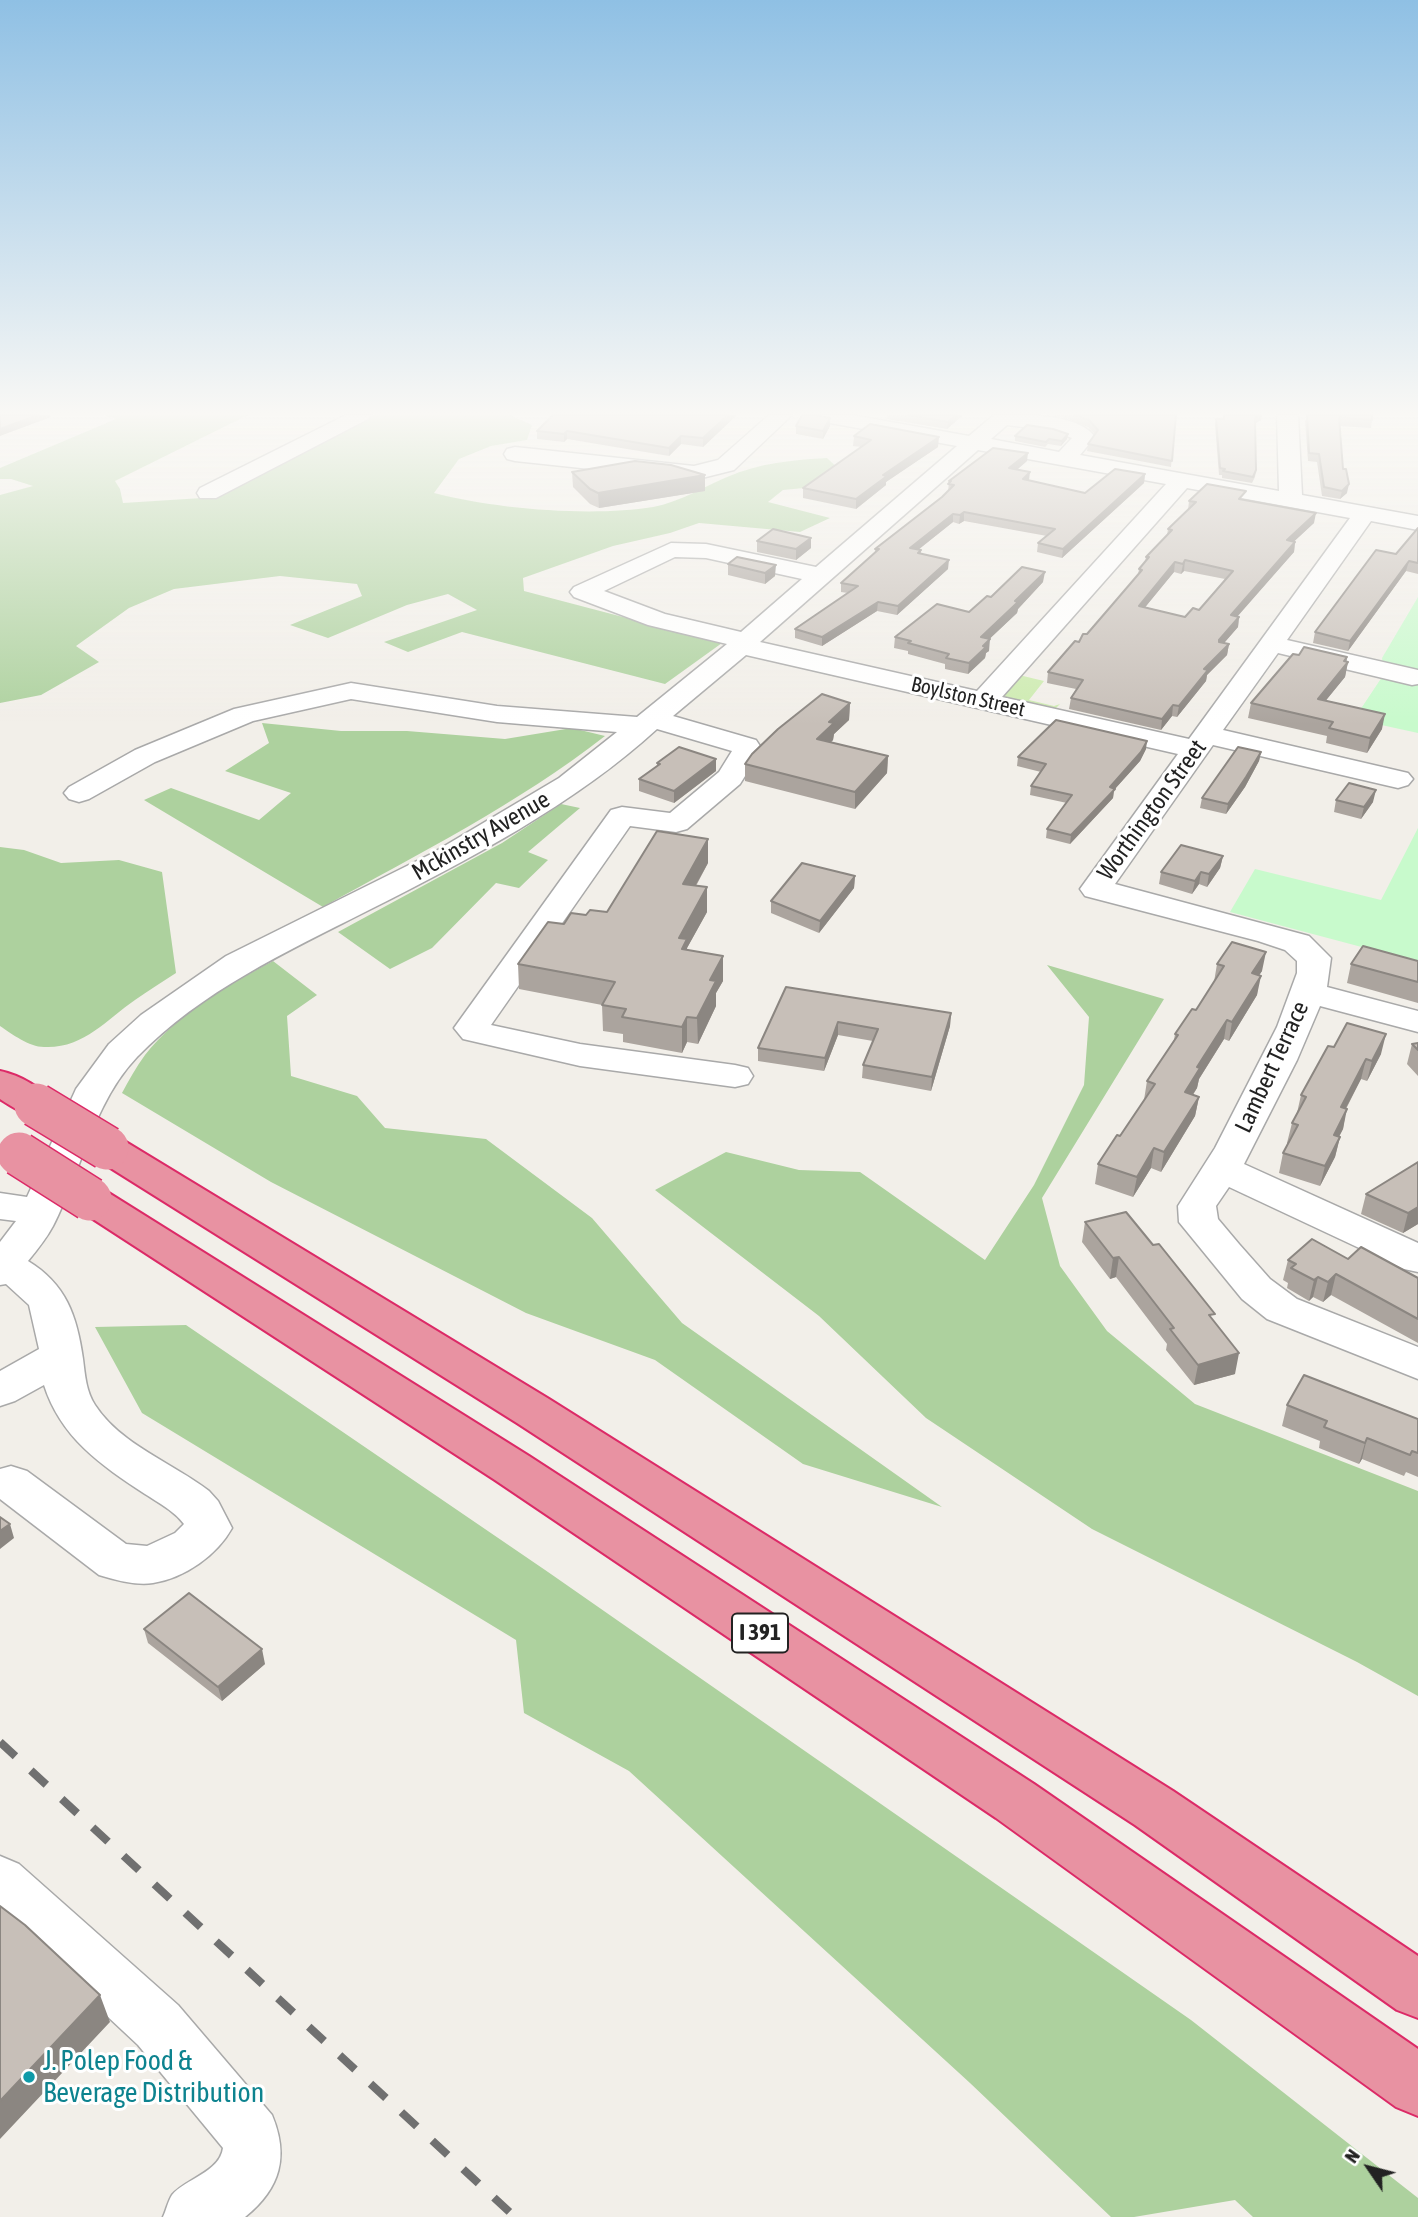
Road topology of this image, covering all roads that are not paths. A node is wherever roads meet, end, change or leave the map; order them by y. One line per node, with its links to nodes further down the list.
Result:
1 (888, 518): 6 (street, Mckinstry Avenue)
2 (1147, 518): 10 (street)
3 (1361, 518): 8 (street, Worthington Street)
4 (1391, 518): 5 (street)
5 (1418, 523)
6 (821, 576): 7 (street, Mckinstry Avenue); 7 (street, Boylston Street)
7 (743, 644): 10 (street, Boylston Street); 11 (street, Mckinstry Avenue)
8 (1271, 644): 9 (street); 12 (street, Worthington Street)
9 (1412, 677)
10 (983, 701): 12 (street, Boylston Street)
11 (649, 722): 14 (street); 17 (street); 22 (street, Mckinstry Avenue)
12 (1201, 742): 13 (street, Boylston Street); 15 (street, Worthington Street)
13 (1398, 779)
14 (79, 793)
15 (1308, 992): 16 (street, Lambert Terrace); 20 (street, Lambert Terrace)
16 (1418, 1022)
17 (735, 1076)
18 (0, 1082): 30 (highway, I 391, bridge)
19 (10, 1148): 31 (highway, I 391, bridge)
20 (1222, 1169): 23 (street); 26 (street, Lambert Terrace)
21 (0, 1206): 22 (street)
22 (40, 1211): 24 (street, Mckinstry Avenue)
23 (1418, 1259)
24 (3, 1268): 25 (street)
25 (61, 1356): 27 (street); 28 (street)
26 (1418, 1364)
27 (0, 1390)
28 (11, 1483)
29 (0, 1881): 32 (street)
30 (1418, 1990)
31 (1418, 2085)
32 (194, 2217)

